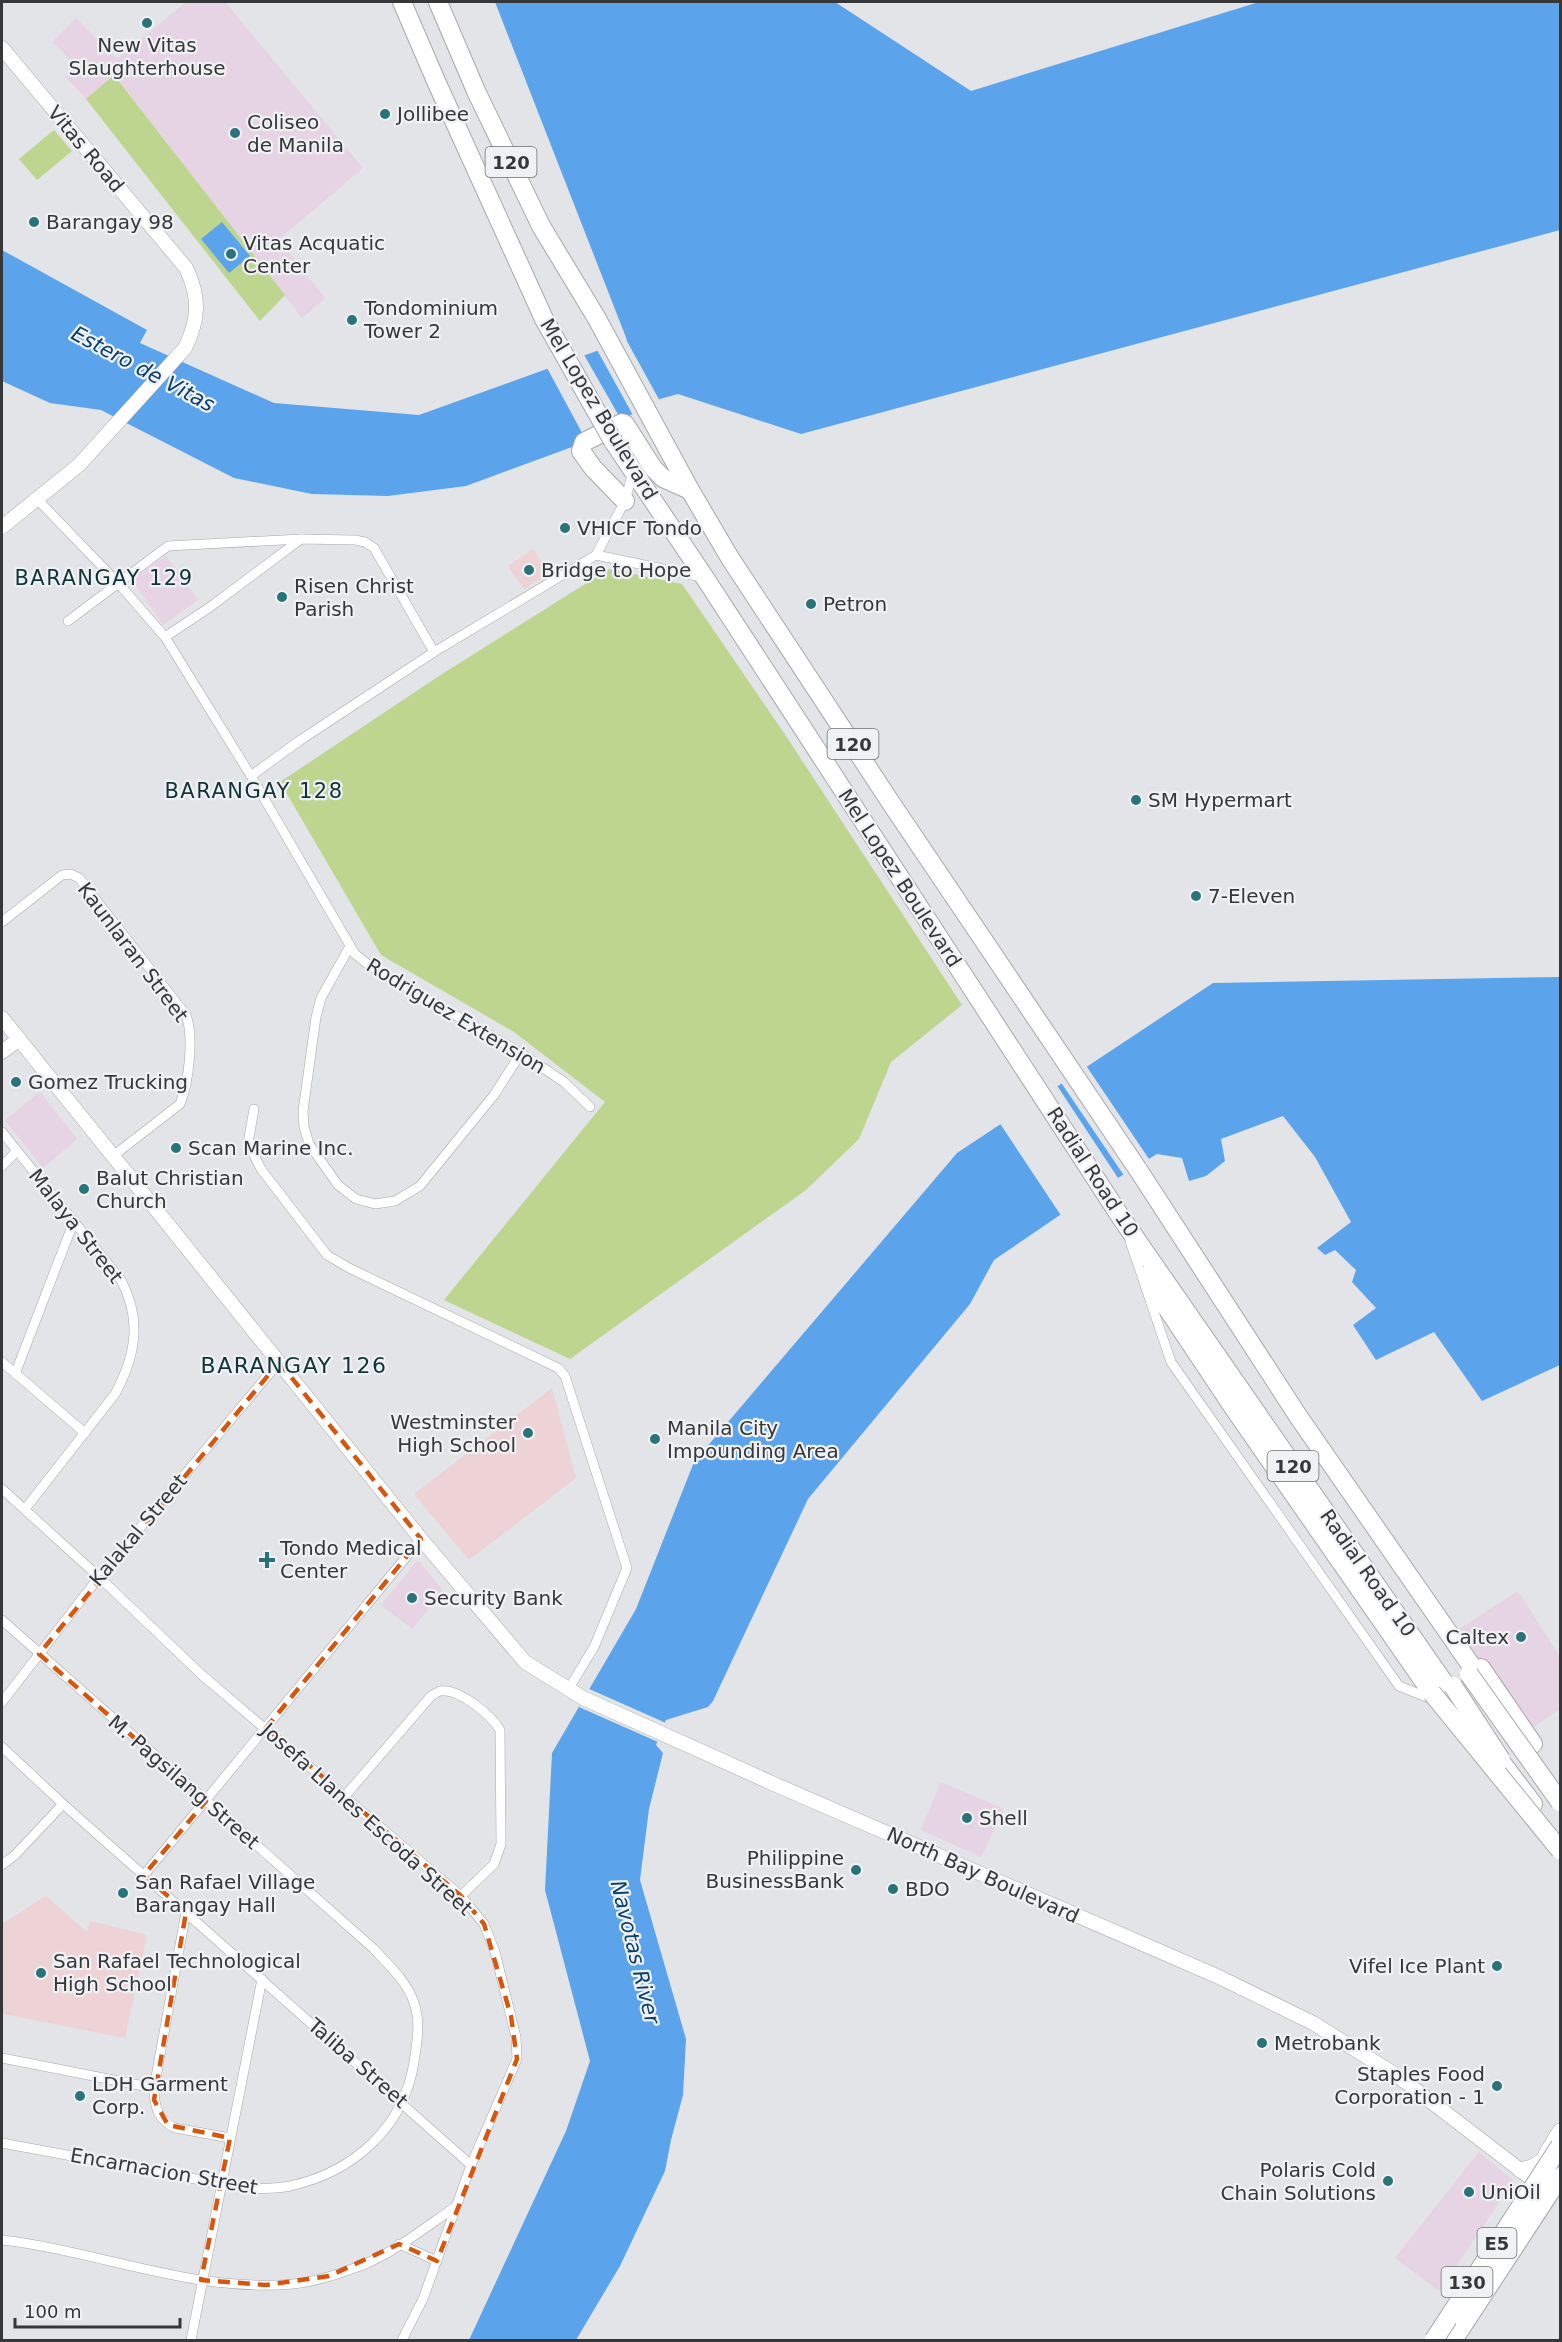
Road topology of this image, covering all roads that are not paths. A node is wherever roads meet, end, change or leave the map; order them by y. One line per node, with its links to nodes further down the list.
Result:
1 (402, 2): 4 (highway, Mel Lopez Boulevard / 120, bridge)
2 (438, 2): 5 (highway, Mel Lopez Boulevard / 120)
3 (2, 48): 6 (main road, Vitas Road)
4 (633, 472): 7 (street); 11 (highway, Mel Lopez Boulevard / 120)
5 (690, 489): 7 (highway); 23 (highway, Mel Lopez Boulevard / 120)
6 (37, 499): 8 (main road); 12 (street, Rodriguez Extension)
7 (625, 501): 10 (street)
8 (2, 527)
9 (301, 539): 12 (street); 14 (street); 15 (street)
10 (596, 555): 11 (street); 15 (street)
11 (705, 578): 24 (highway, Mel Lopez Boulevard / 120)
12 (117, 583): 13 (street); 14 (street, Rodriguez Extension)
13 (68, 621)
14 (165, 637): 16 (street, Rodriguez Extension)
15 (434, 652): 16 (street)
16 (251, 776): 18 (street, Rodriguez Extension)
17 (2, 922): 29 (street, Kaunlaran Street)
18 (350, 946): 22 (street, Rodriguez Extension); 22 (street)
19 (2, 1018): 20 (main road, North Bay Boulevard)
20 (18, 1039): 21 (main road); 29 (main road, North Bay Boulevard)
21 (2, 1052)
22 (521, 1053): 25 (street, Rodriguez Extension)
23 (1070, 1068): 36 (highway, Radial Road 10 / 120)
24 (1040, 1091): 31 (highway, Radial Road 10 / 120)
25 (590, 1107)
26 (254, 1109): 46 (street)
27 (2, 1132): 28 (street, Malaya Street)
28 (17, 1151): 30 (street); 32 (street, Malaya Street)
29 (113, 1156): 34 (main road, North Bay Boulevard)
30 (2, 1166)
31 (1122, 1219): 49 (highway, Radial Road 10 / 120); 49 (street); 58 (highway, bridge)
32 (74, 1221): 35 (street); 37 (street, Malaya Street)
33 (2, 1362): 35 (street)
34 (279, 1362): 40 (main road, North Bay Boulevard); 41 (street, Kalakal Street)
35 (15, 1374): 37 (street)
36 (1275, 1379): 47 (highway, Radial Road 10 / 120); 52 (highway)
37 (85, 1433): 39 (street, Malaya Street)
38 (2, 1488): 39 (street, Josefa Llanes Escoda Street)
39 (25, 1509): 41 (street, Josefa Llanes Escoda Street)
40 (421, 1539): 46 (main road, North Bay Boulevard); 50 (street)
41 (99, 1577): 43 (street, Kalakal Street); 50 (street, Josefa Llanes Escoda Street)
42 (2, 1620): 43 (street, M. Pagsilang Street)
43 (39, 1653): 48 (street, Kalakal Street); 54 (street, M. Pagsilang Street)
44 (1468, 1674): 55 (highway, bridge)
45 (1453, 1686): 58 (highway, bridge)
46 (568, 1690): 72 (main road, North Bay Boulevard)
47 (1492, 1695): 49 (highway); 52 (highway, Radial Road 10 / 120)
48 (2, 1702)
49 (1464, 1713): 57 (highway, Radial Road 10 / 120)
50 (266, 1728): 53 (street, Josefa Llanes Escoda Street); 54 (street)
51 (2, 1747): 56 (street, Taliba Street)
52 (1560, 1791)
53 (345, 1796): 61 (street, Josefa Llanes Escoda Street); 61 (street)
54 (206, 1801): 60 (street); 66 (street, M. Pagsilang Street)
55 (1560, 1802)
56 (63, 1803): 59 (street); 60 (street, Taliba Street)
57 (1560, 1841)
58 (1560, 1849)
59 (2, 1865)
60 (144, 1875): 62 (street, Taliba Street)
61 (461, 1896): 71 (street, Josefa Llanes Escoda Street)
62 (186, 1912): 63 (street, Taliba Street); 65 (street)
63 (262, 1979): 66 (street, Taliba Street); 68 (street)
64 (2, 2058): 65 (street)
65 (154, 2088): 68 (street)
66 (403, 2103): 71 (street, Taliba Street); 74 (street, Encarnacion Street)
67 (1560, 2131): 72 (main road)
68 (230, 2138): 74 (street)
69 (2, 2144): 74 (street, Encarnacion Street)
70 (1560, 2146): 84 (highway, E5, bridge)
71 (471, 2165): 76 (street, Josefa Llanes Escoda Street)
72 (1526, 2174): 75 (main road, North Bay Boulevard); 83 (main road, 130)
73 (1560, 2177): 85 (highway, E5, bridge)
74 (221, 2184): 80 (street)
75 (1559, 2196): 86 (main road, 130)
76 (455, 2207): 78 (street); 79 (street, Josefa Llanes Escoda Street)
77 (2, 2240): 80 (street)
78 (399, 2244): 79 (street); 80 (street)
79 (437, 2261): 82 (street, Josefa Llanes Escoda Street)
80 (201, 2280): 81 (street)
81 (191, 2340)
82 (402, 2340)
83 (1429, 2340)
84 (1434, 2340)
85 (1453, 2340)
86 (1461, 2340)

